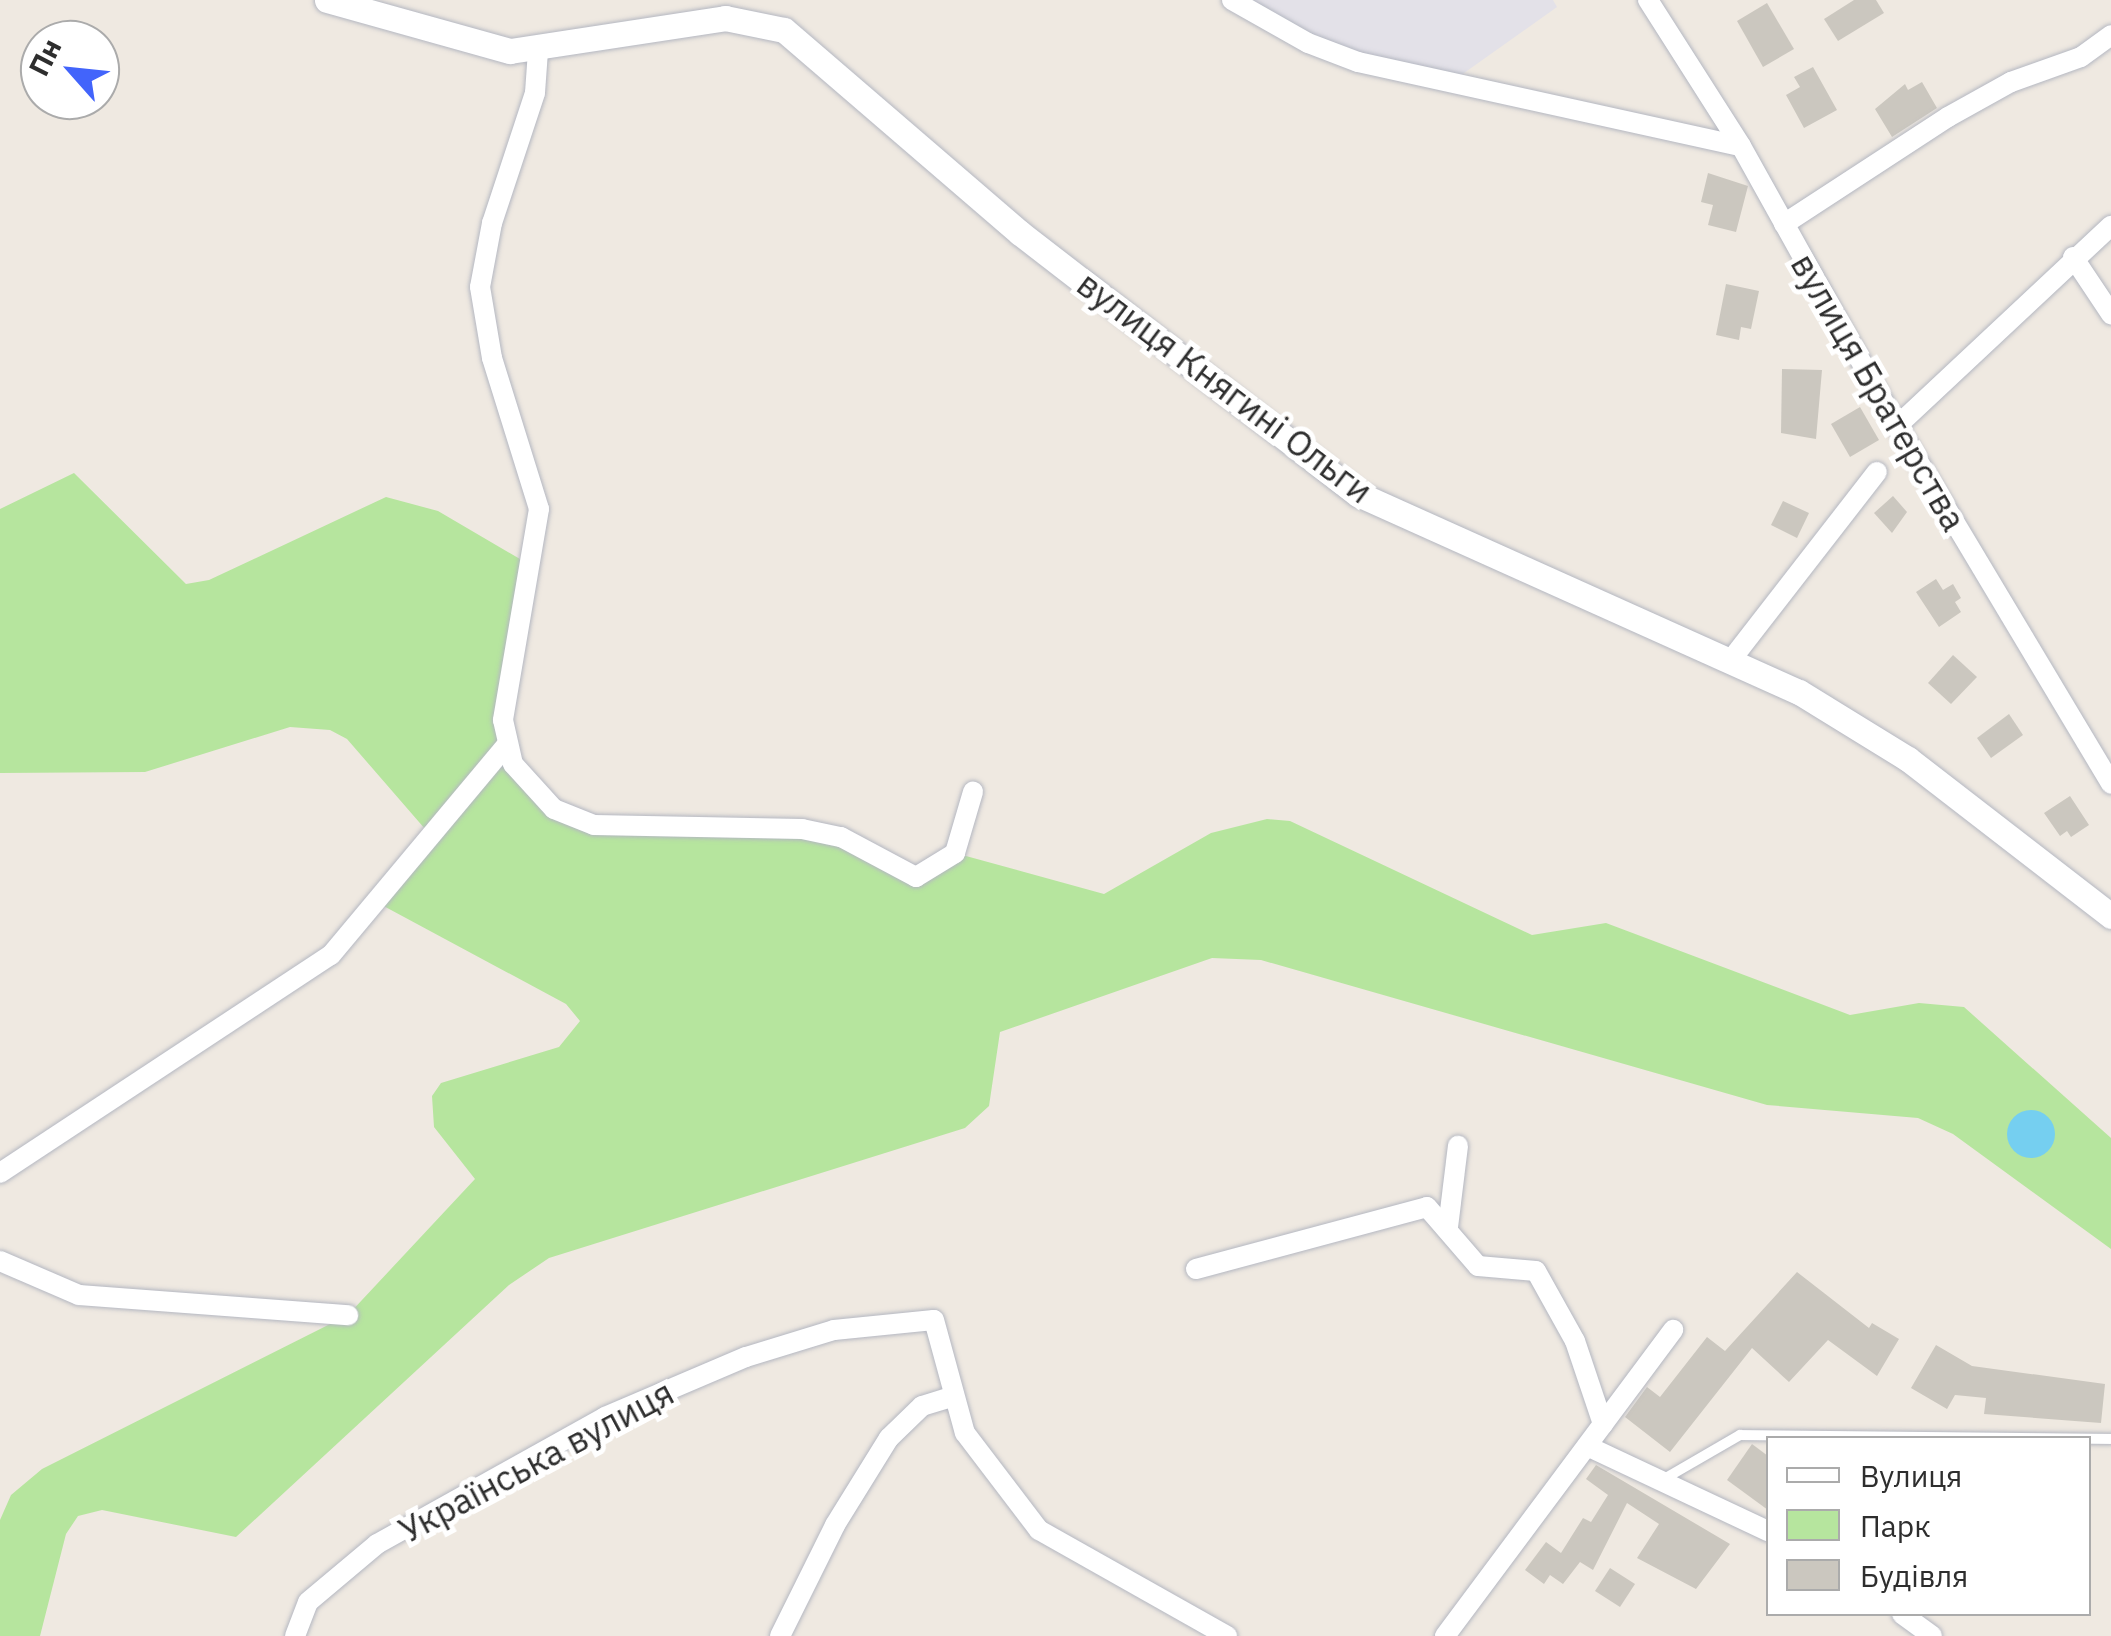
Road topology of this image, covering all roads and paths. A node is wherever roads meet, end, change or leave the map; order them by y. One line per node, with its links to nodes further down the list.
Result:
1 (326, 0): 5 (street, вулиця Княгині Ольги)
2 (1232, 0): 6 (street)
3 (1648, 0): 6 (street, вулиця Братерства)
4 (2111, 35): 7 (street)
5 (538, 51): 13 (street, вулиця Княгині Ольги); 14 (street)
6 (1741, 146): 7 (street, вулиця Братерства)
7 (1784, 224): 11 (street, вулиця Братерства)
8 (2111, 226): 9 (street)
9 (2073, 257): 10 (street); 11 (street)
10 (2111, 314)
11 (1897, 426): 15 (street, вулиця Братерства)
12 (1877, 472): 13 (street)
13 (1731, 660): 17 (street, вулиця Княгині Ольги)
14 (506, 746): 16 (street); 19 (street)
15 (2111, 784)
16 (972, 792)
17 (2111, 916)
18 (1458, 1146): 20 (street)
19 (0, 1173)
20 (1448, 1226): 22 (street); 26 (street)
21 (0, 1261): 23 (street)
22 (1196, 1269)
23 (348, 1315)
24 (1673, 1330): 26 (street)
25 (952, 1398): 32 (street, Українська вулиця); 33 (street); 34 (street)
26 (1603, 1424): 28 (street)
27 (1864, 1436): 29 (lane)
28 (1586, 1446): 29 (street); 35 (street)
29 (1664, 1479): 30 (street)
30 (1766, 1530)
31 (1905, 1616): 36 (street)
32 (296, 1636)
33 (780, 1636)
34 (1226, 1636)
35 (1446, 1636)
36 (1932, 1636)

